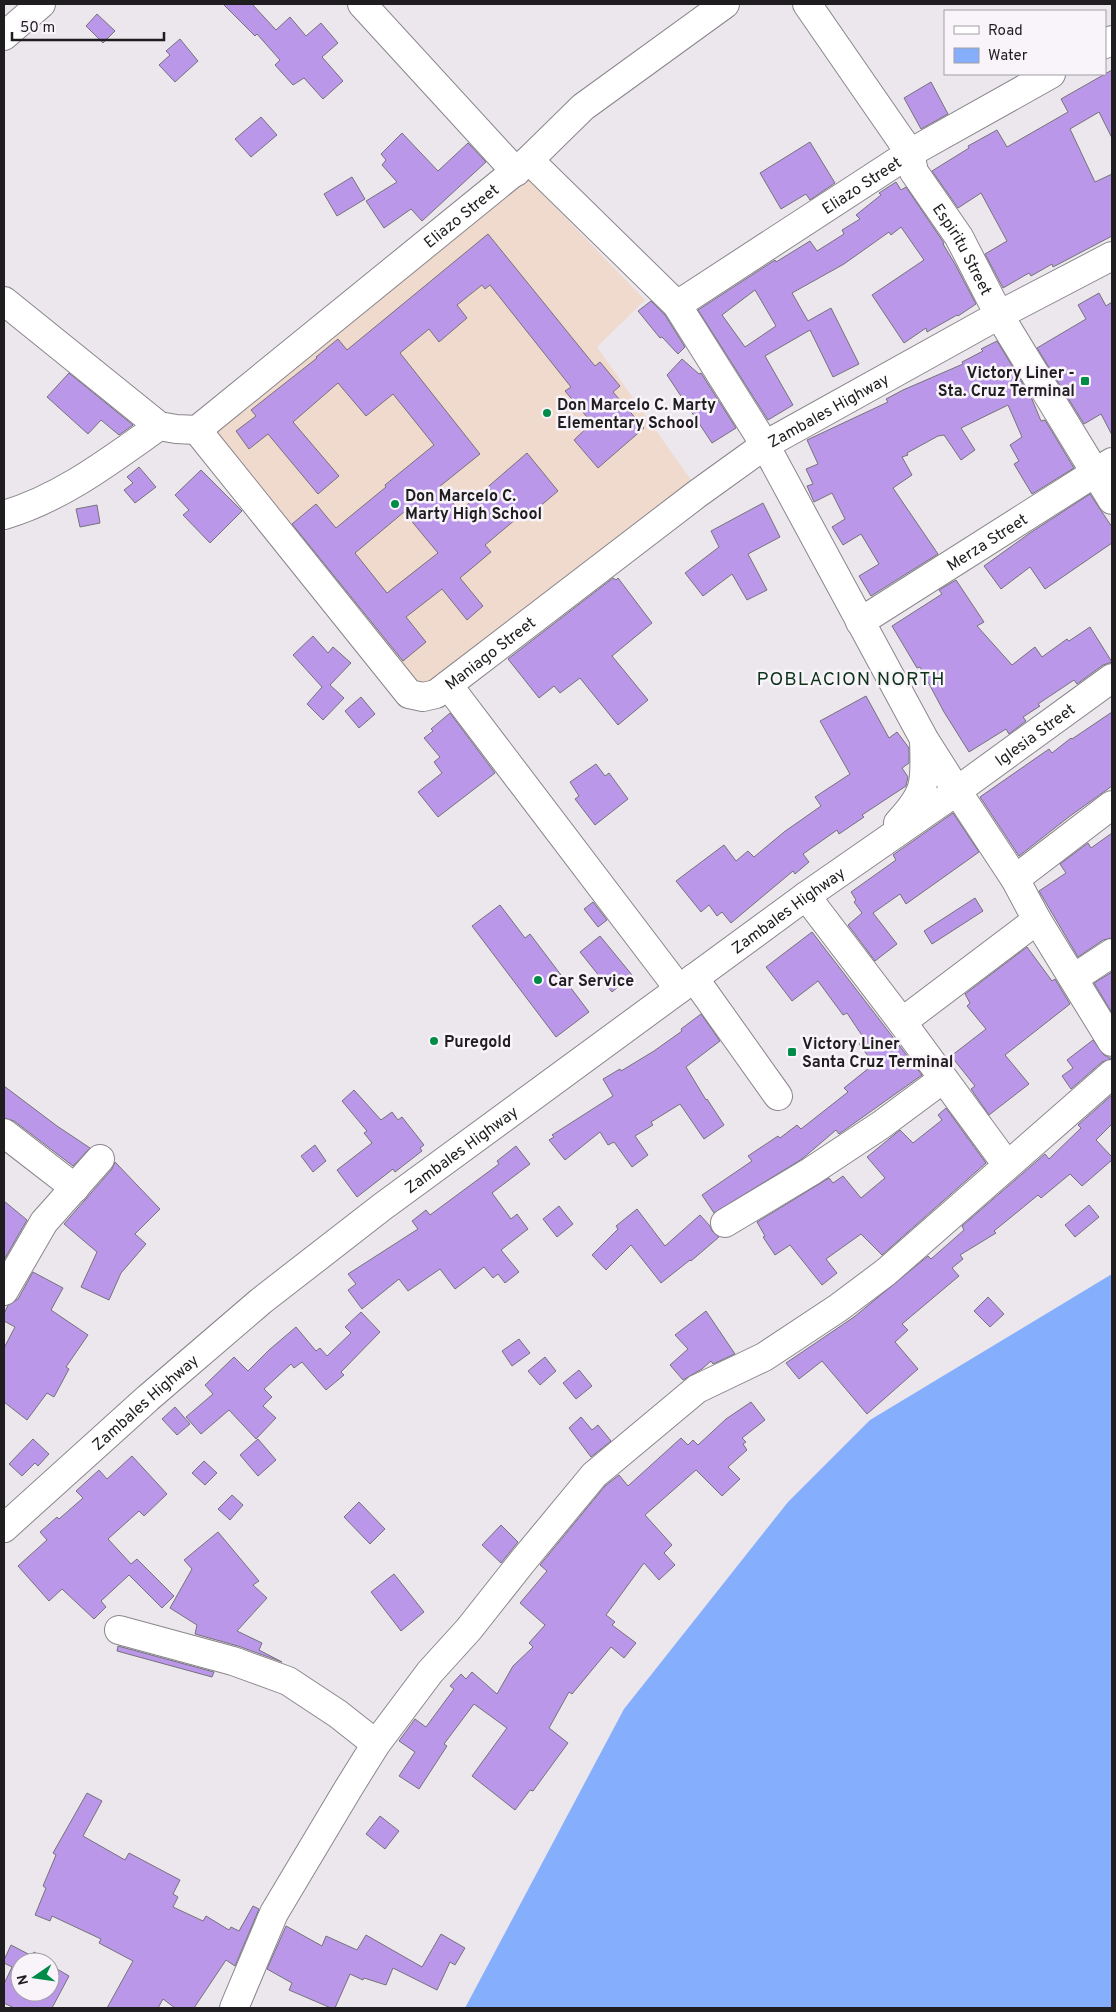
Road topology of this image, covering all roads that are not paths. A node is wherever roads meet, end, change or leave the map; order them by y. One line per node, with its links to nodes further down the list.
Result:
1 (41, 4): 5 (street)
2 (362, 4): 8 (street)
3 (725, 4): 8 (street, Eliazo Street)
4 (807, 4): 7 (street, Espiritu Street)
5 (4, 36)
6 (1049, 75): 7 (street, Eliazo Street)
7 (910, 153): 11 (street, Eliazo Street); 12 (street, Espiritu Street)
8 (523, 166): 11 (street); 14 (street, Eliazo Street)
9 (1112, 256): 12 (street, Zambales Highway)
10 (4, 301): 13 (street)
11 (677, 305): 15 (street)
12 (1000, 315): 15 (street, Zambales Highway); 16 (street, Espiritu Street)
13 (159, 426): 14 (street); 18 (street)
14 (197, 430): 21 (street, Maniago Street)
15 (764, 445): 19 (street, Zambales Highway); 21 (street, Maniago Street)
16 (1104, 467): 17 (street, Espiritu Street); 19 (street, Merza Street)
17 (1112, 500)
18 (4, 515)
19 (860, 622): 22 (street, Zambales Highway)
20 (1112, 678): 23 (street, Iglesia Street)
21 (448, 685): 31 (street)
22 (924, 739): 23 (street, Zambales Highway); 25 (street)
23 (957, 791): 25 (street, Zambales Highway); 26 (street)
24 (1112, 805): 26 (street)
25 (878, 844): 27 (street, Zambales Highway)
26 (1015, 879): 28 (street)
27 (806, 896): 31 (street, Zambales Highway); 32 (street)
28 (1037, 920): 30 (street); 32 (street)
29 (1112, 953): 30 (street)
30 (1074, 978): 33 (street)
31 (687, 983): 36 (street); 43 (street, Zambales Highway)
32 (902, 1022): 35 (street)
33 (1112, 1042)
34 (1112, 1074): 39 (street)
35 (943, 1079): 39 (street); 41 (street)
36 (778, 1096)
37 (4, 1133): 40 (street)
38 (100, 1159): 40 (street)
39 (1007, 1165): 45 (street)
40 (75, 1188): 42 (street)
41 (725, 1223)
42 (4, 1291)
43 (4, 1528)
44 (119, 1630): 45 (street)
45 (376, 1744): 46 (street)
46 (234, 2008)

